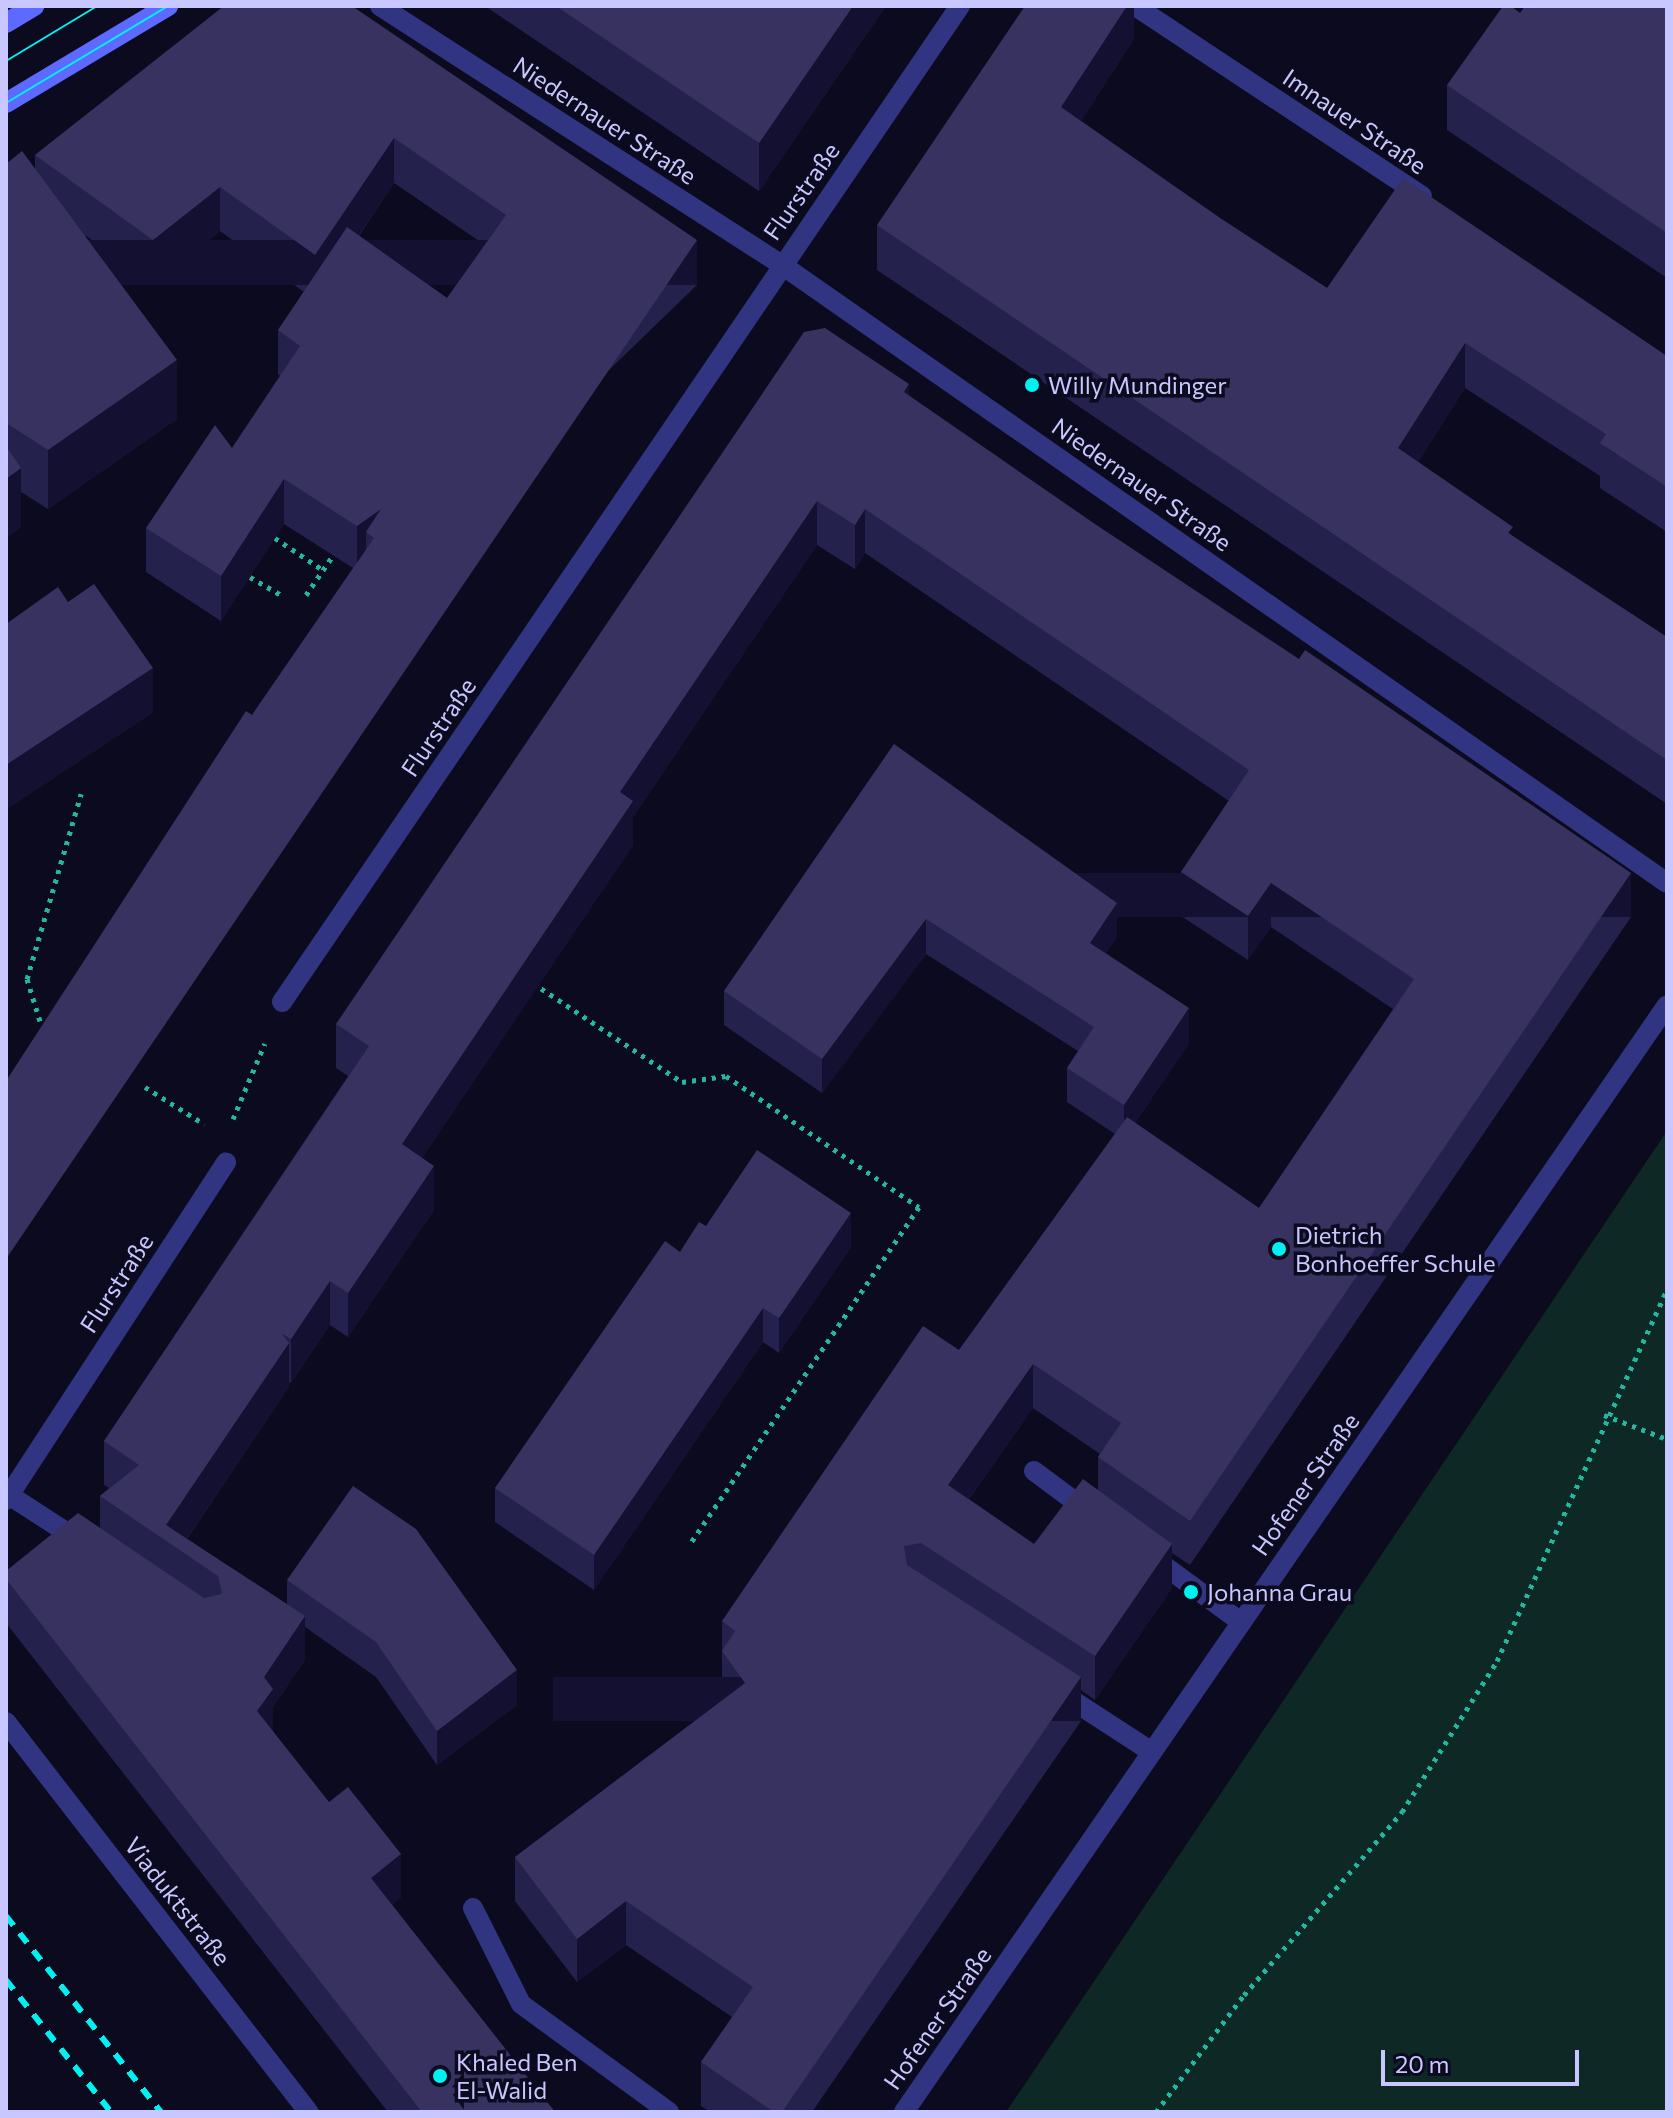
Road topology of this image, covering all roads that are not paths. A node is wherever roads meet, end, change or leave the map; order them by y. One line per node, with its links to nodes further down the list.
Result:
1 (34, 6): 6 (main road)
2 (168, 6): 7 (main road)
3 (380, 6): 9 (street, Niedernauer Straße)
4 (960, 6): 9 (street, Flurstraße)
5 (1135, 6): 8 (street, Imnauer Straße)
6 (6, 23)
7 (6, 103)
8 (1441, 209)
9 (782, 265): 10 (street, Niedernauer Straße); 11 (street, Flurstraße)
10 (1667, 883)
11 (282, 1002)
12 (1667, 1005): 19 (street, Hofener Straße)
13 (226, 1162): 15 (street, Flurstraße)
14 (1034, 1471): 16 (street)
15 (8, 1498): 18 (street)
16 (1107, 1525)
17 (1131, 1542): 19 (street)
18 (101, 1554)
19 (1241, 1622): 22 (street, Hofener Straße)
20 (1033, 1675): 22 (street)
21 (6, 1722): 24 (street, Viaduktstraße)
22 (1152, 1752): 26 (street, Hofener Straße)
23 (473, 1908): 25 (street)
24 (309, 2112)
25 (669, 2112)
26 (904, 2112)

